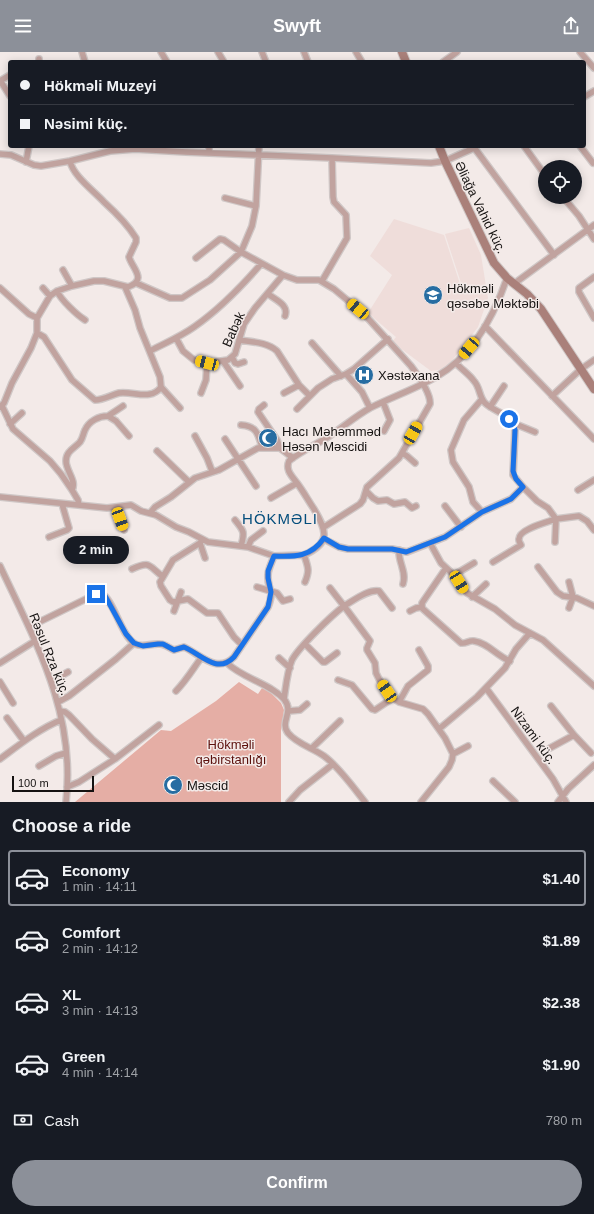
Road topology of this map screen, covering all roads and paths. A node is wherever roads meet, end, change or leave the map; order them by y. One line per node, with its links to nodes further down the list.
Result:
1 (458, 52): 3 (street)
2 (580, 52): 4 (street)
3 (446, 60)
4 (594, 68)
5 (0, 81): 6 (street)
6 (8, 93)
7 (29, 148): 22 (street)
8 (124, 148): 16 (street); 20 (street)
9 (209, 148): 16 (street)
10 (259, 148): 18 (street)
11 (440, 148): 21 (street, Əliağa Vahid küç.)
12 (472, 148): 21 (street)
13 (475, 148): 32 (street)
14 (525, 148): 24 (street)
15 (581, 148): 23 (street)
16 (209, 153): 18 (street)
17 (0, 154): 22 (street)
18 (259, 156): 19 (street); 27 (street)
19 (332, 158): 21 (street); 39 (street)
20 (70, 161): 22 (street); 40 (street)
21 (445, 161): 38 (street, Əliağa Vahid küç.)
22 (26, 162)
23 (593, 164)
24 (538, 165)
25 (225, 198): 27 (street)
26 (568, 204): 29 (street)
27 (256, 206): 31 (street)
28 (594, 225): 29 (street)
29 (588, 230): 30 (street); 32 (street)
30 (594, 239)
31 (241, 252): 33 (street); 34 (street); 40 (street)
32 (554, 255): 41 (street)
33 (196, 258)
34 (261, 264): 36 (street); 55 (street)
35 (63, 270): 42 (street)
36 (283, 275): 39 (street); 47 (street, Babək)
37 (594, 277): 51 (street)
38 (507, 278): 41 (street, Əliağa Vahid küç.); 53 (street)
39 (322, 282): 56 (street)
40 (136, 283): 43 (street)
41 (515, 284): 66 (street, Əliağa Vahid küç.)
42 (72, 286): 43 (street); 46 (street)
43 (125, 287): 59 (street)
44 (0, 288): 50 (street)
45 (43, 288): 48 (street)
46 (57, 292): 48 (street); 52 (street)
47 (268, 294): 49 (street); 57 (street, Babək)
48 (50, 296): 50 (street)
49 (285, 316)
50 (37, 318): 54 (street)
51 (594, 318)
52 (85, 320)
53 (485, 326): 65 (street); 77 (street)
54 (37, 333): 72 (street); 82 (street)
55 (176, 338): 59 (street); 64 (street, Babək)
56 (388, 339): 67 (street); 68 (street)
57 (239, 340): 60 (street, Babək); 69 (street)
58 (312, 343): 67 (street)
59 (150, 351): 72 (street)
60 (232, 357): 62 (street, Babək); 63 (street)
61 (594, 360): 66 (street)
62 (223, 361): 64 (street, Babək); 70 (street)
63 (244, 362)
64 (207, 363): 74 (street)
65 (456, 363): 68 (street); 78 (street)
66 (581, 369): 73 (street, Əliağa Vahid küç.); 77 (street)
67 (344, 375): 76 (street); 85 (street)
68 (423, 384): 79 (street); 101 (street)
69 (300, 385): 75 (street); 76 (street)
70 (240, 386)
71 (504, 386): 83 (street)
72 (161, 387): 84 (street)
73 (594, 388)
74 (201, 393)
75 (284, 393)
76 (310, 396): 86 (street)
77 (552, 396): 97 (street)
78 (482, 399): 83 (street); 123 (street)
79 (383, 402): 85 (street); 92 (street)
80 (264, 405): 99 (street)
81 (123, 406): 88 (street)
82 (1, 407): 90 (street)
83 (490, 407): 89 (street)
84 (180, 408)
85 (370, 408): 103 (street)
86 (297, 410)
87 (22, 413): 90 (street)
88 (108, 416): 94 (street); 105 (street)
89 (513, 423): 93 (street); 112 (street)
90 (10, 424): 107 (street)
91 (241, 424): 98 (street)
92 (384, 431)
93 (535, 432)
94 (129, 436)
95 (195, 436): 106 (street)
96 (225, 439): 102 (street)
97 (594, 439)
98 (262, 447): 99 (street); 102 (street)
99 (280, 448): 103 (street)
100 (157, 451): 109 (street)
101 (402, 453): 104 (street); 114 (street)
102 (238, 458): 106 (street); 111 (street)
103 (293, 458): 110 (street)
104 (415, 463)
105 (67, 470): 107 (street); 113 (street)
106 (212, 471): 109 (street)
107 (61, 474): 113 (street)
108 (594, 480): 115 (street)
109 (189, 482): 124 (street)
110 (297, 483): 117 (street); 127 (street)
111 (256, 486)
112 (523, 487): 123 (street); 125 (street)
113 (72, 490): 119 (street)
114 (366, 490): 120 (street); 127 (street)
115 (578, 490)
116 (0, 497): 118 (street)
117 (271, 498)
118 (62, 504): 119 (street); 132 (street)
119 (79, 505): 122 (street)
120 (416, 506)
121 (445, 506): 128 (street)
122 (116, 508): 124 (street); 129 (street)
123 (482, 512): 128 (street)
124 (150, 513): 134 (street)
125 (556, 519): 130 (street); 135 (street); 143 (street)
126 (235, 520): 137 (street)
127 (324, 527): 133 (street)
128 (461, 527): 136 (street)
129 (124, 530)
130 (594, 530)
131 (263, 531): 138 (street)
132 (49, 537)
133 (324, 538): 139 (street); 140 (street)
134 (201, 541): 137 (street); 142 (street); 150 (street)
135 (555, 542)
136 (430, 543): 139 (street); 147 (street)
137 (241, 546): 138 (street)
138 (248, 547): 141 (street)
139 (399, 550): 153 (street)
140 (304, 555): 141 (street); 151 (street)
141 (274, 556): 158 (street)
142 (205, 558)
143 (493, 562)
144 (474, 563): 149 (street)
145 (0, 566): 170 (street, Rəsul Rza küç.)
146 (538, 567): 160 (street)
147 (446, 568): 149 (street); 164 (street)
148 (132, 569): 150 (street)
149 (454, 575): 159 (street)
150 (162, 576): 162 (street)
151 (305, 582)
152 (569, 582): 160 (street)
153 (403, 584)
154 (486, 584): 159 (street)
155 (257, 587): 158 (street)
156 (330, 588): 163 (street)
157 (181, 592): 162 (street)
158 (271, 592): 161 (street); 175 (street)
159 (472, 597): 171 (street)
160 (573, 597): 165 (street); 167 (street)
161 (290, 599)
162 (179, 600): 168 (street); 175 (street)
163 (344, 606): 166 (street); 174 (street); 191 (street)
164 (422, 606): 169 (street); 180 (street)
165 (594, 606)
166 (392, 608)
167 (569, 608)
168 (174, 611)
169 (410, 611)
170 (29, 627): 172 (street, Rəsul Rza küç.); 173 (street)
171 (530, 633): 180 (street); 188 (street)
172 (35, 641): 181 (street); 186 (street, Rəsul Rza küç.)
173 (134, 643): 178 (street); 193 (street)
174 (305, 644): 177 (street); 183 (street)
175 (242, 645): 182 (street)
176 (419, 650): 194 (street)
177 (337, 653)
178 (201, 658): 182 (street); 190 (street)
179 (279, 658): 183 (street)
180 (510, 661): 189 (street)
181 (0, 663)
182 (227, 663): 192 (street)
183 (290, 668): 192 (street)
184 (68, 672): 186 (street)
185 (338, 680): 191 (street)
186 (52, 681): 193 (street, Rəsul Rza küç.)
187 (0, 682): 195 (street)
188 (594, 686)
189 (486, 688): 204 (street); 220 (street, Nizami küç.)
190 (176, 691)
191 (393, 698): 194 (street)
192 (284, 699): 199 (street)
193 (58, 702): 198 (street, Rəsul Rza küç.)
194 (400, 702): 204 (street)
195 (12, 703)
196 (307, 704): 199 (street)
197 (552, 706): 205 (street)
198 (60, 711): 201 (street, Rəsul Rza küç.); 214 (street)
199 (289, 711): 208 (street)
200 (7, 718): 206 (street)
201 (62, 720): 206 (street); 210 (street, Rəsul Rza küç.)
202 (340, 721): 208 (street)
203 (159, 725): 214 (street)
204 (439, 729): 212 (street)
205 (574, 735): 209 (street); 211 (street)
206 (24, 741): 213 (street)
207 (468, 746): 212 (street)
208 (312, 748): 215 (street)
209 (550, 748)
210 (66, 753): 217 (street); 219 (street, Rəsul Rza küç.)
211 (593, 753)
212 (453, 754): 224 (street)
213 (0, 759)
214 (115, 759): 219 (street)
215 (333, 764): 222 (street); 223 (street)
216 (594, 765): 220 (street)
217 (39, 766)
218 (493, 781): 225 (street)
219 (67, 787): 221 (street, Rəsul Rza küç.)
220 (562, 796): 226 (street); 227 (street, Nizami küç.)
221 (66, 802)
222 (289, 802)
223 (365, 802)
224 (421, 802)
225 (516, 802)
226 (558, 802)
227 (566, 802)

